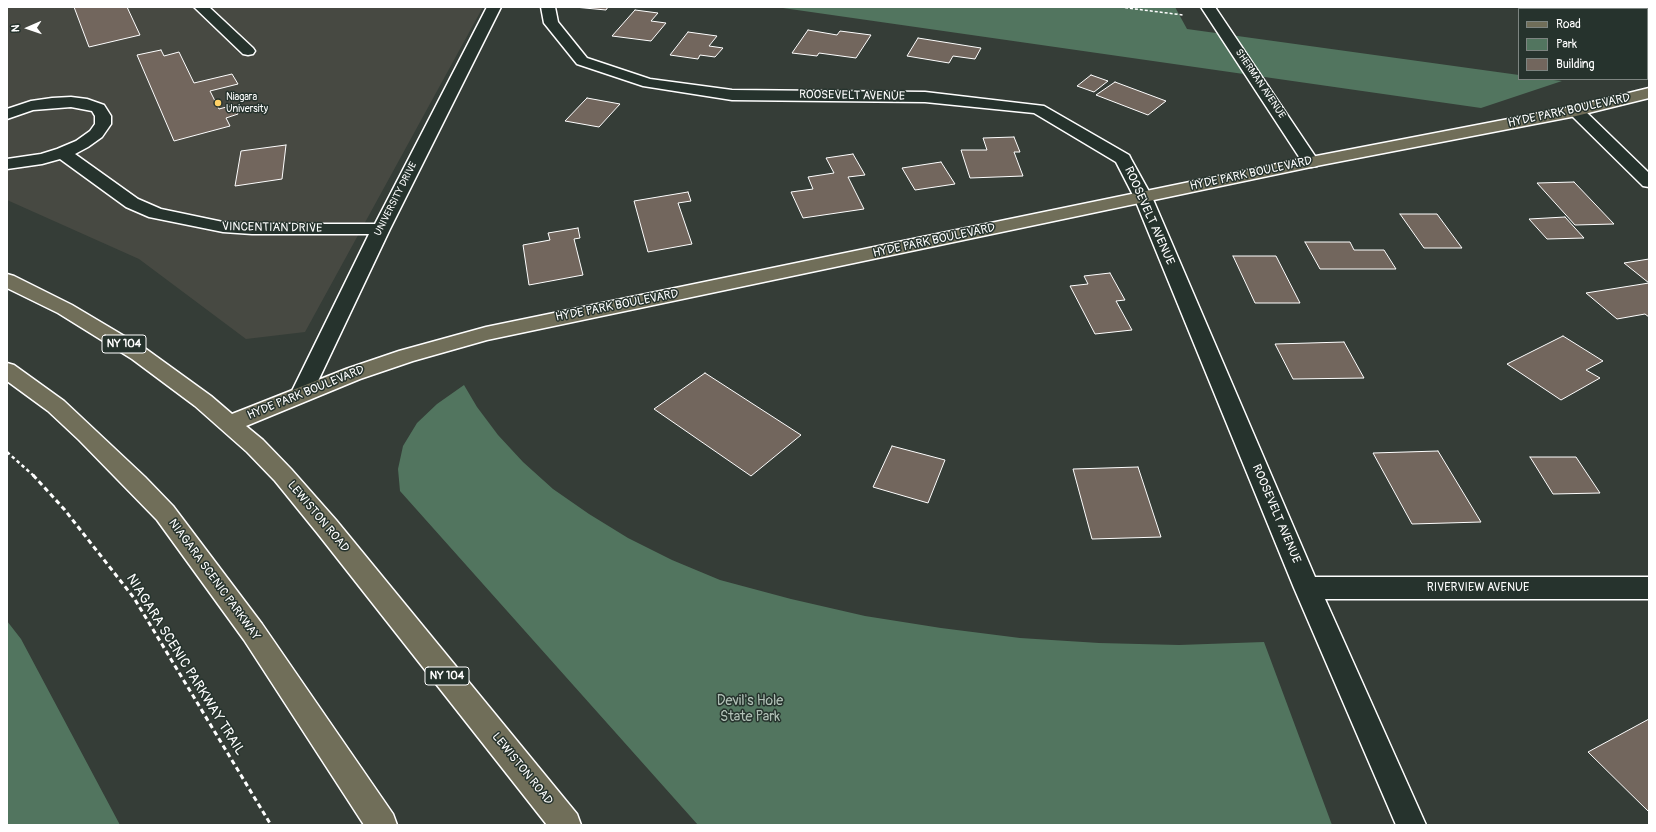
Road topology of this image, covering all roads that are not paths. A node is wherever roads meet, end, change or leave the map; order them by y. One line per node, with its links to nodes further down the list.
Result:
1 (201, 7): 5 (street)
2 (494, 7): 14 (street, UNIVERSITY DRIVE)
3 (548, 7): 13 (street, ROOSEVELT AVENUE)
4 (1212, 13): 10 (street, SHERMAN AVENUE)
5 (248, 51)
6 (1649, 93): 7 (main road, HYDE PARK BOULEVARD)
7 (1576, 110): 10 (main road, HYDE PARK BOULEVARD); 12 (street)
8 (7, 114): 9 (street)
9 (63, 153): 11 (street); 14 (street, VINCENTIAN DRIVE)
10 (1311, 162): 13 (main road, HYDE PARK BOULEVARD)
11 (7, 164)
12 (1649, 182)
13 (1142, 197): 17 (main road, HYDE PARK BOULEVARD); 19 (street, ROOSEVELT AVENUE)
14 (381, 229): 17 (street, UNIVERSITY DRIVE)
15 (7, 280): 18 (main road, LEWISTON ROAD / NY 104)
16 (7, 370): 21 (main road, NIAGARA SCENIC PARKWAY)
17 (302, 393): 18 (main road, HYDE PARK BOULEVARD)
18 (230, 424): 22 (main road, LEWISTON ROAD / NY 104)
19 (1307, 588): 20 (street, RIVERVIEW AVENUE); 23 (street, ROOSEVELT AVENUE)
20 (1649, 588)
21 (382, 825)
22 (566, 825)
23 (1411, 825)

